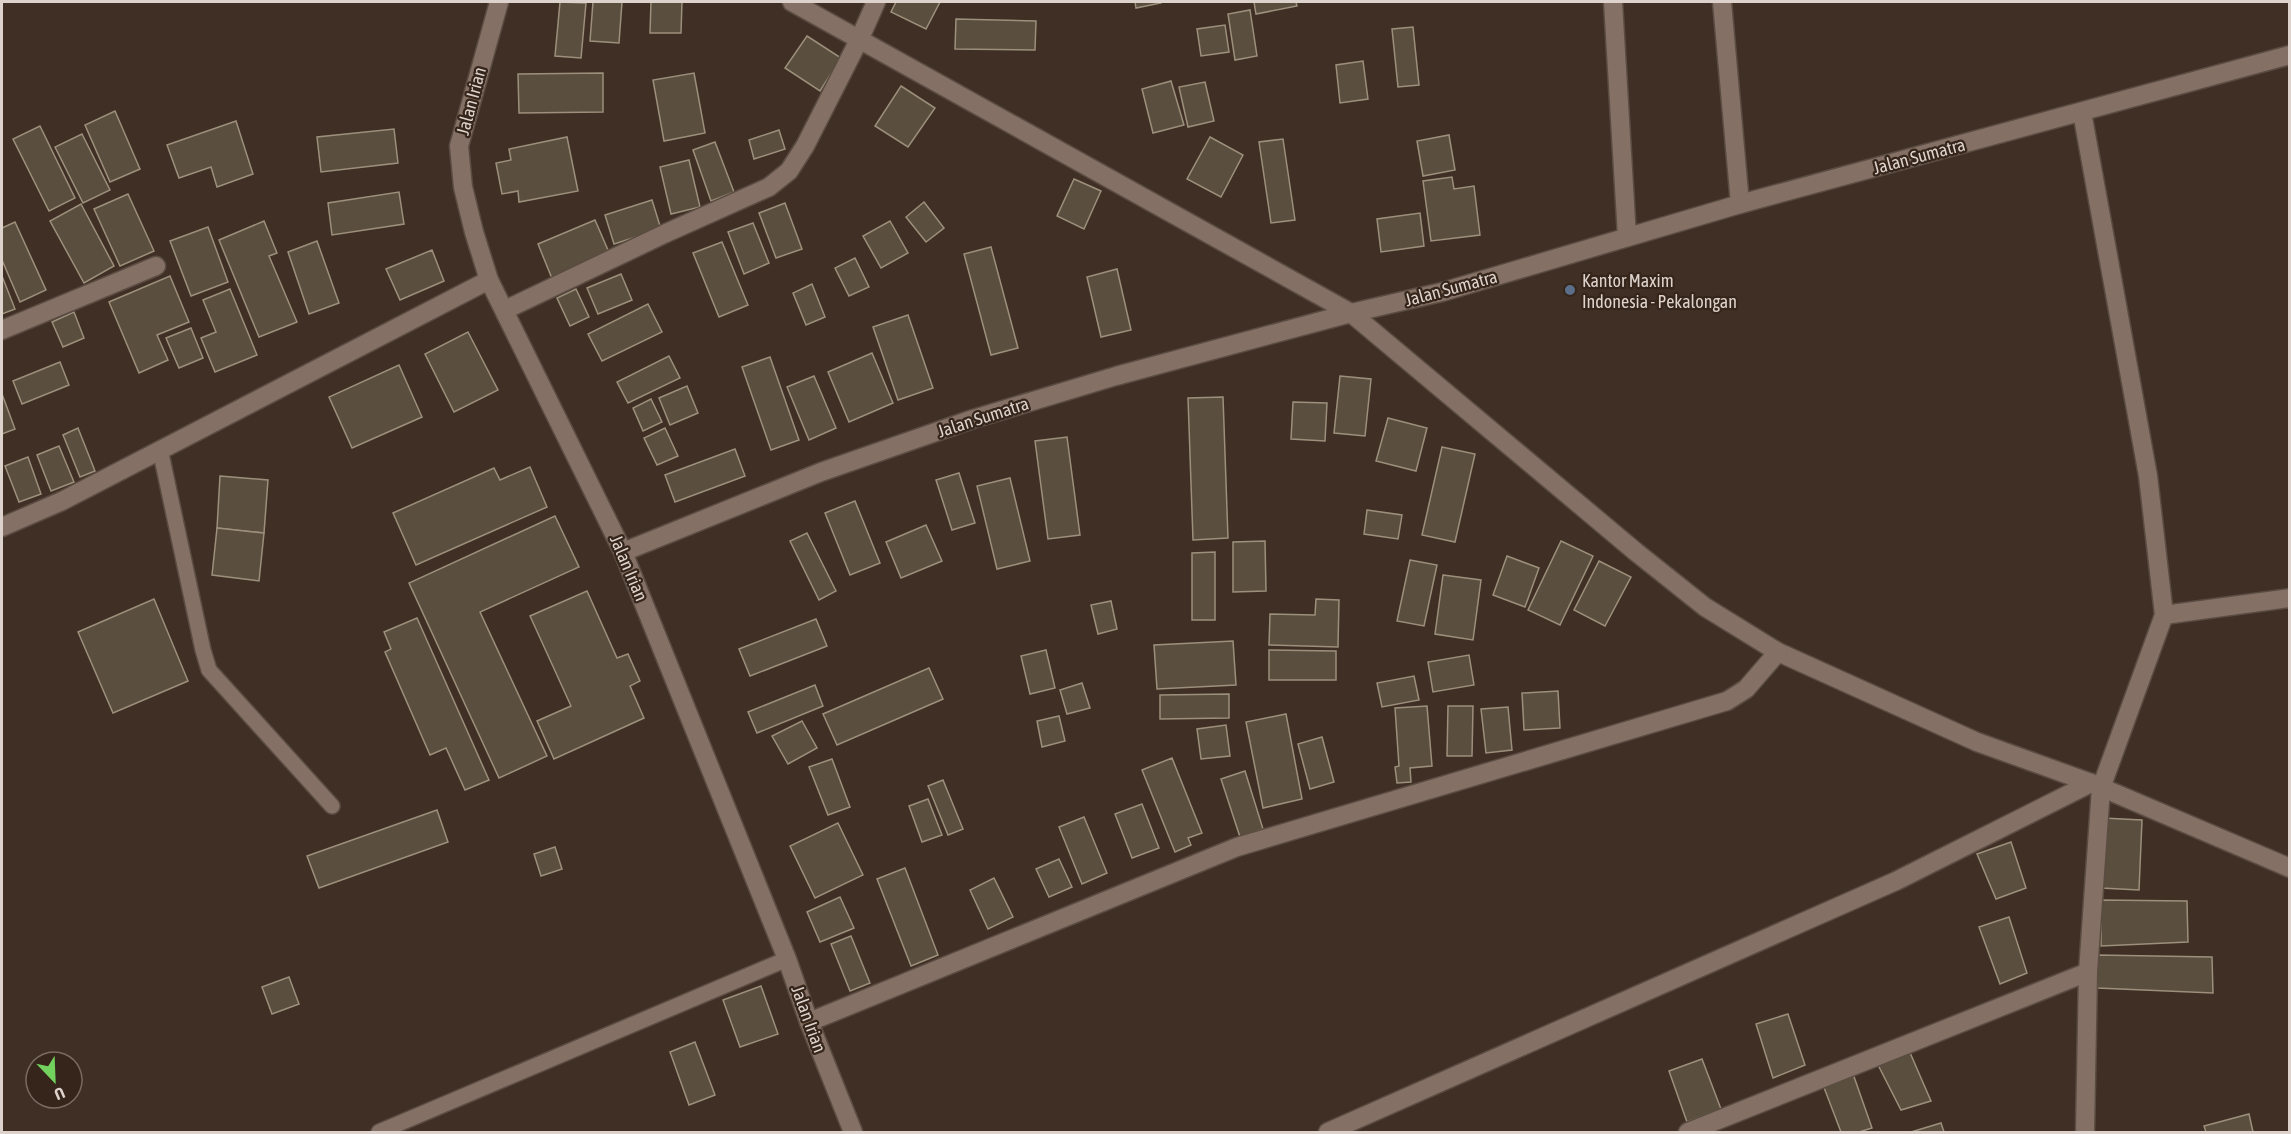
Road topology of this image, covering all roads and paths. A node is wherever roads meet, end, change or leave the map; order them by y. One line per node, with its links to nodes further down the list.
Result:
1 (499, 2): 12 (street, Jalan Irian)
2 (792, 2): 6 (street)
3 (876, 2): 6 (street)
4 (1613, 2): 10 (street)
5 (1722, 2): 9 (street)
6 (860, 38): 13 (street); 14 (street)
7 (2289, 55): 8 (street, Jalan Sumatra)
8 (2082, 112): 9 (street, Jalan Sumatra); 20 (street)
9 (1740, 204): 10 (street, Jalan Sumatra)
10 (1627, 237): 14 (street, Jalan Sumatra)
11 (156, 266): 15 (street)
12 (489, 280): 13 (street, Jalan Irian); 16 (street)
13 (506, 310): 18 (street, Jalan Irian)
14 (1351, 313): 18 (street, Jalan Sumatra); 21 (street)
15 (2, 330)
16 (160, 449): 17 (street); 23 (lane)
17 (2, 527)
18 (623, 552): 25 (street, Jalan Irian)
19 (2289, 598): 20 (street)
20 (2164, 615): 22 (street)
21 (1778, 652): 22 (street); 27 (street)
22 (2096, 785): 24 (street); 26 (street); 30 (street)
23 (332, 806)
24 (2289, 868)
25 (787, 959): 27 (street, Jalan Irian); 28 (lane)
26 (2088, 972): 31 (street); 32 (street)
27 (809, 1022): 29 (street, Jalan Irian)
28 (380, 1132)
29 (853, 1132)
30 (1328, 1132)
31 (1688, 1132)
32 (2084, 1132)

